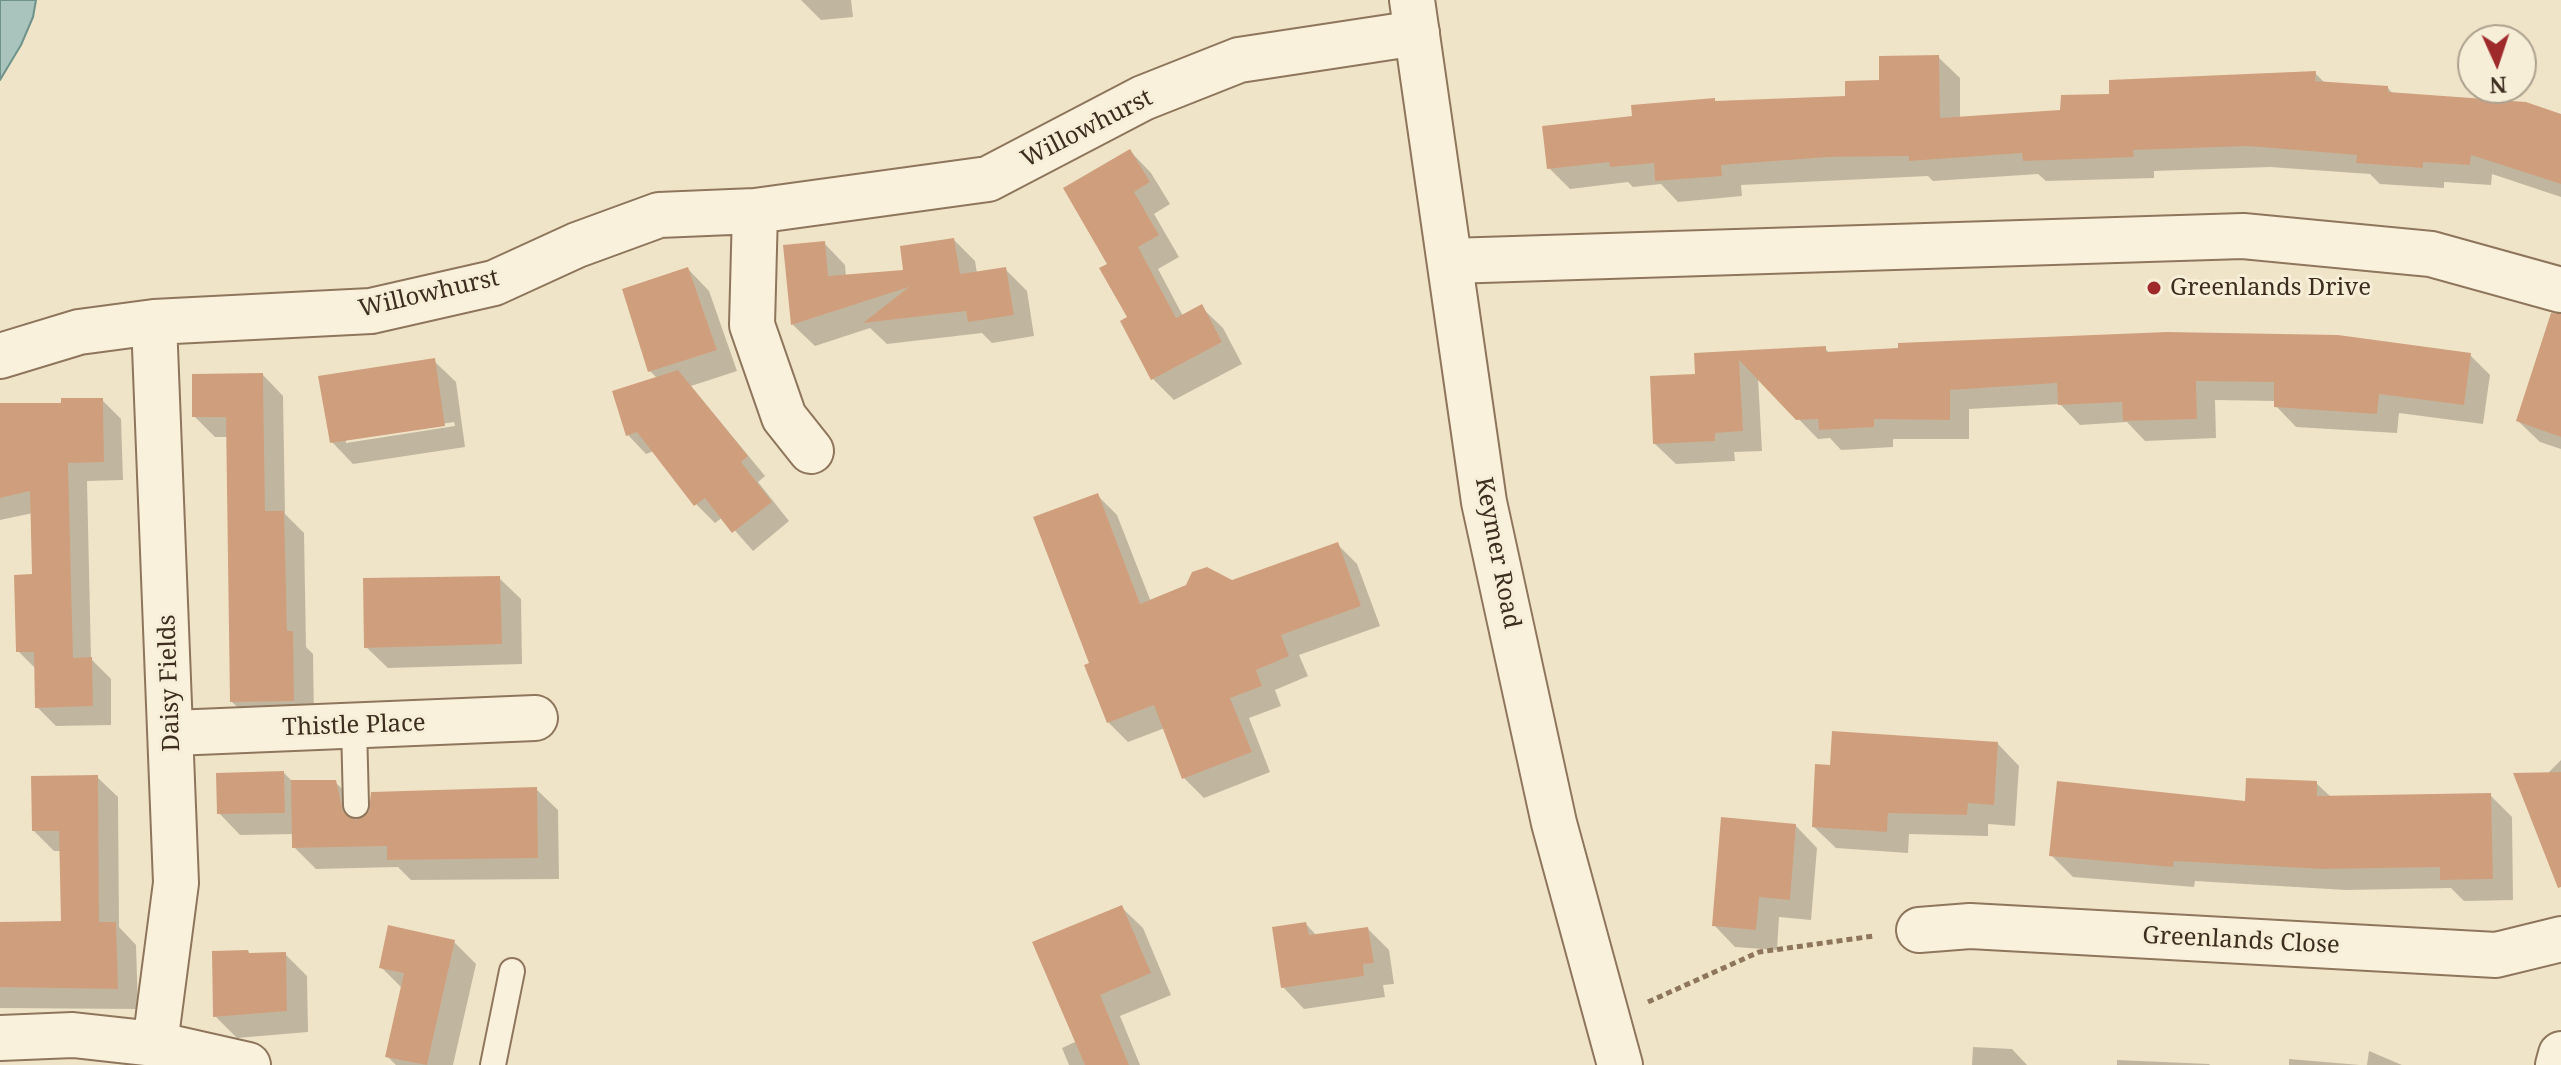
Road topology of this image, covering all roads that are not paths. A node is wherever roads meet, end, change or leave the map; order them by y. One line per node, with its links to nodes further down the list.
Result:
1 (1414, 17): 2 (street, Willowhurst); 3 (street, Keymer Road)
2 (755, 211): 5 (street, Willowhurst); 7 (street)
3 (1450, 261): 4 (street); 20 (street, Keymer Road)
4 (2561, 290)
5 (154, 322): 6 (street, Willowhurst); 10 (street, Daisy Fields)
6 (0, 356)
7 (811, 451)
8 (535, 718): 9 (street, Thistle Place)
9 (354, 726): 10 (street, Thistle Place); 11 (lane)
10 (173, 733): 16 (street, Daisy Fields)
11 (356, 805)
12 (1919, 930): 13 (street, Greenlands Close)
13 (2561, 939)
14 (512, 971): 19 (lane)
15 (0, 1038): 16 (street)
16 (155, 1044): 18 (street)
17 (2561, 1054): 21 (street)
18 (248, 1065)
19 (493, 1065)
20 (1620, 1065)
21 (2558, 1065)

